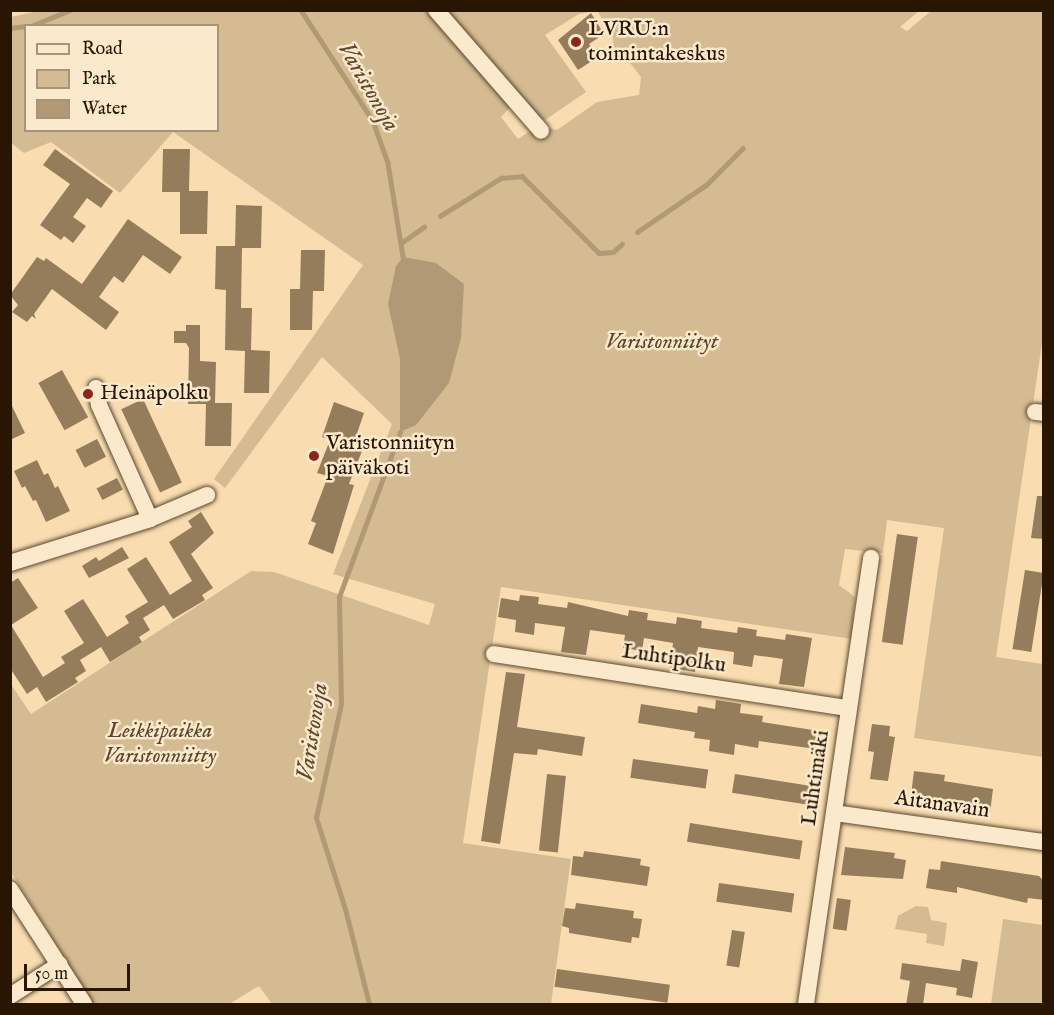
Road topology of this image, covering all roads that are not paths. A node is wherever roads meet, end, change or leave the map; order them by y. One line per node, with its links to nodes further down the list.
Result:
1 (435, 10): 2 (street)
2 (541, 131)
3 (96, 388): 5 (street)
4 (207, 495): 5 (street)
5 (150, 519): 7 (street)
6 (871, 558): 9 (street, Luhtimäki)
7 (10, 563)
8 (494, 654): 9 (street, Luhtipolku)
9 (848, 708): 10 (street, Luhtimäki)
10 (834, 813): 11 (street, Aitanavain); 16 (street, Luhtimäki)
11 (1044, 842)
12 (10, 889): 13 (street)
13 (60, 964): 14 (street); 15 (street)
14 (10, 996)
15 (84, 1005)
16 (806, 1005)

